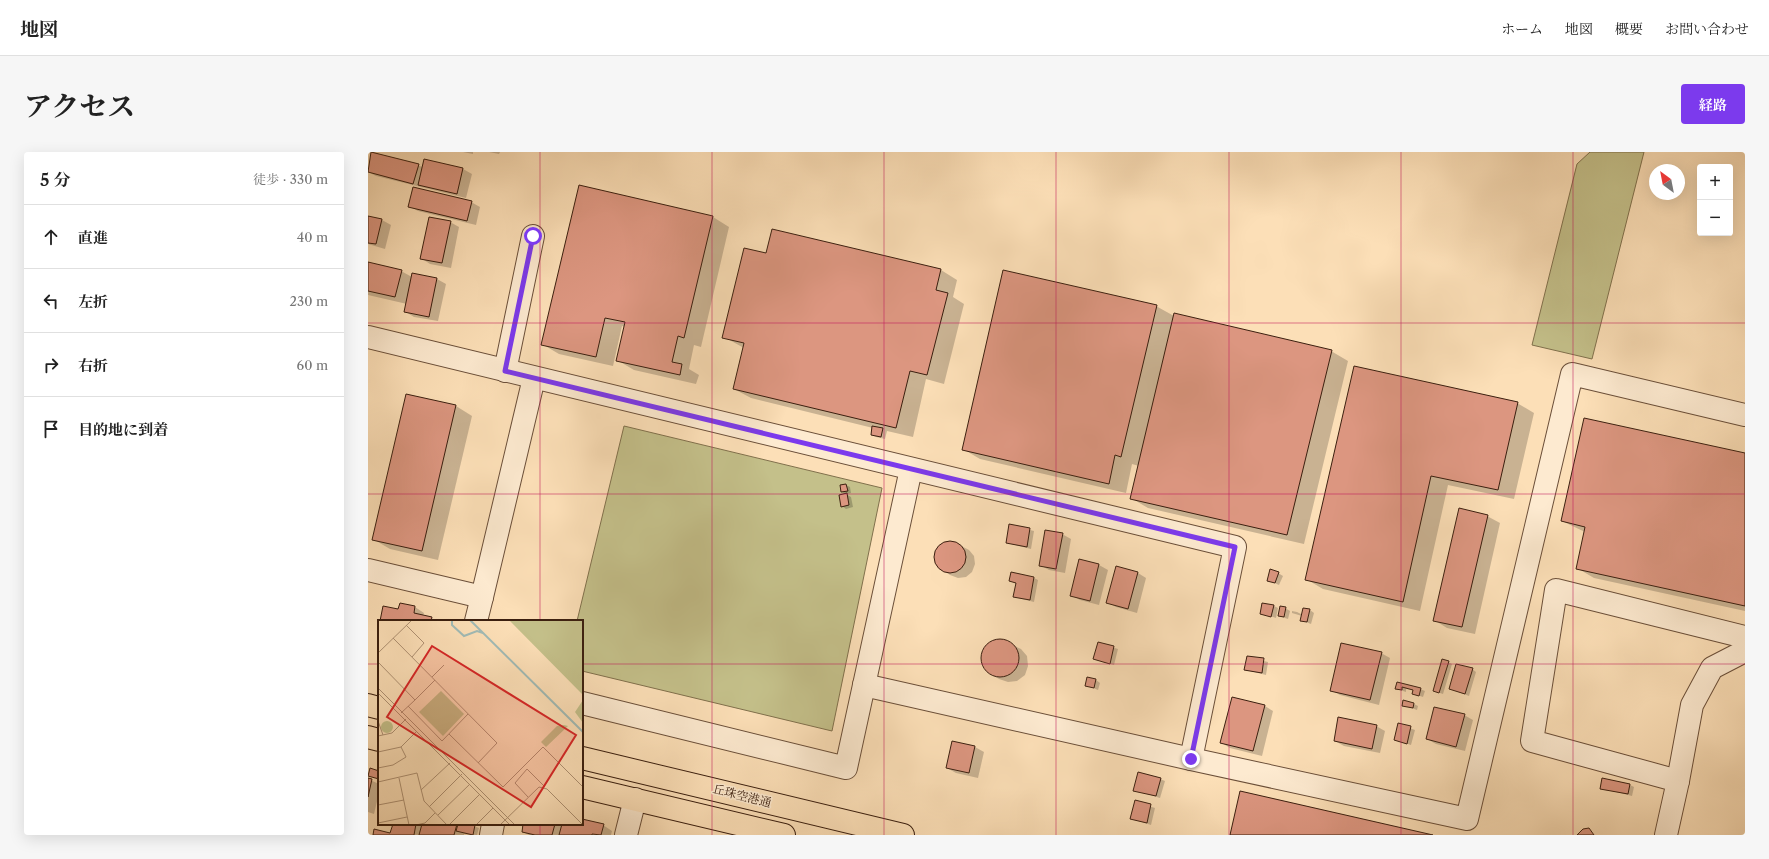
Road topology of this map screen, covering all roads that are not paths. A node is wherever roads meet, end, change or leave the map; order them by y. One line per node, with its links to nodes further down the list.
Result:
1 (533, 236): 3 (street)
2 (368, 337): 3 (street)
3 (505, 371): 4 (street)
4 (534, 378): 6 (street); 8 (street)
5 (1745, 415): 19 (street)
6 (911, 469): 12 (street); 19 (street)
7 (368, 570): 8 (street)
8 (482, 597): 9 (street)
9 (476, 620)
10 (1745, 637): 20 (street)
11 (1745, 651): 20 (street)
12 (864, 685): 13 (street); 19 (street)
13 (583, 703)
14 (368, 705): 15 (main road)
15 (378, 708)
16 (368, 737): 17 (main road)
17 (378, 740)
18 (583, 758): 27 (main road, 丘珠空港通)
19 (1191, 759)
20 (1678, 781): 28 (street)
21 (583, 787): 22 (main road)
22 (635, 799): 25 (street); 26 (main road)
23 (493, 825): 24 (street)
24 (491, 835)
25 (626, 835)
26 (784, 835)
27 (903, 835)
28 (1666, 835)

